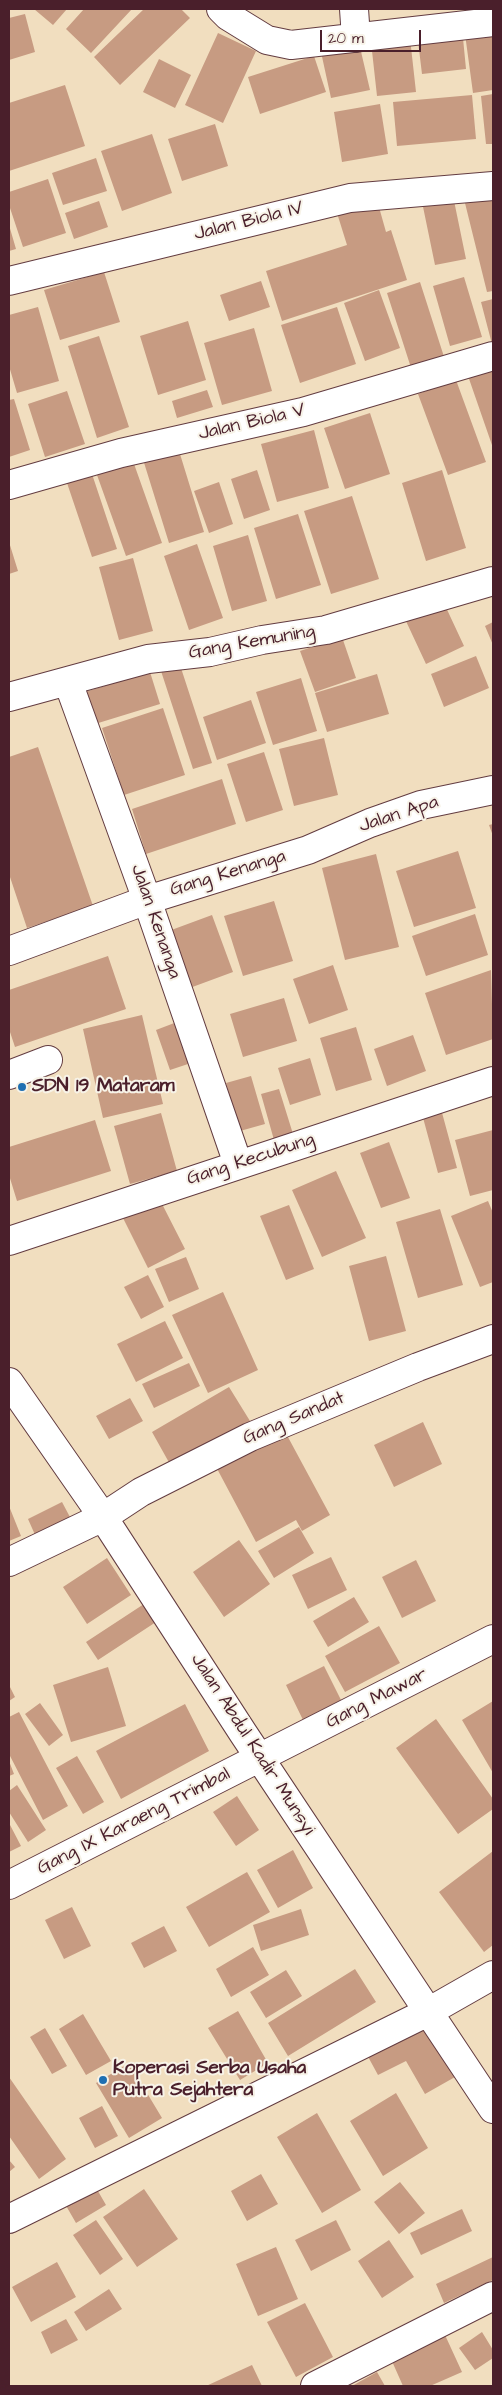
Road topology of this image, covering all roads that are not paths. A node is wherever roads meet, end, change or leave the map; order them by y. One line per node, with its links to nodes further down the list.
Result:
1 (221, 9): 4 (street)
2 (354, 9): 4 (street)
3 (493, 22): 4 (street)
4 (356, 38)
5 (493, 186): 6 (street, Jalan Biola IV)
6 (9, 281)
7 (493, 356): 8 (street, Jalan Biola V)
8 (9, 485)
9 (493, 581): 10 (street, Gang Kemuning)
10 (68, 682): 11 (street, Gang Kemuning); 14 (street, Jalan Kenanga)
11 (9, 697)
12 (493, 790): 13 (street, Jalan Apa)
13 (308, 850): 14 (street, Gang Kenanga)
14 (148, 900): 15 (street, Gang Kenanga); 19 (street, Jalan Kenanga)
15 (9, 951)
16 (48, 1060): 17 (street)
17 (9, 1075)
18 (493, 1081): 19 (street, Gang Kecubung)
19 (238, 1164): 20 (street, Gang Kecubung)
20 (9, 1241)
21 (493, 1339): 23 (street, Gang Sandat)
22 (9, 1382): 23 (street, Jalan Abdul Kadir Munsyi)
23 (103, 1517): 24 (street, Gang Sandat); 26 (street, Jalan Abdul Kadir Munsyi)
24 (9, 1562)
25 (493, 1639): 26 (street, Gang Mawar)
26 (260, 1759): 27 (street, Gang IX Karaeng Trimbal); 29 (street, Jalan Abdul Kadir Munsyi)
27 (9, 1886)
28 (493, 1976): 29 (street)
29 (428, 2012): 30 (street, Jalan Abdul Kadir Munsyi); 31 (street)
30 (493, 2109)
31 (9, 2219)
32 (493, 2296): 33 (street)
33 (314, 2386)

